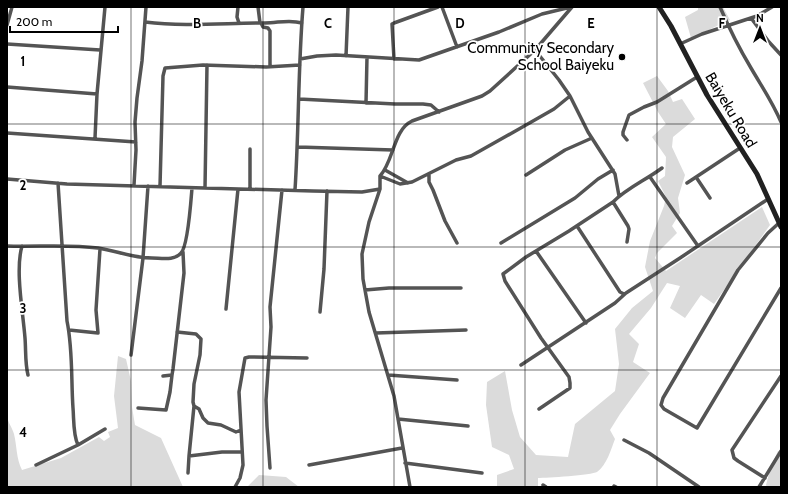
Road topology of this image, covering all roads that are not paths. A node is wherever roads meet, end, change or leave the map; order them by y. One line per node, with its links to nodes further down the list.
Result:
1 (12, 7): 23 (street)
2 (105, 7): 28 (street)
3 (142, 7): 4 (street)
4 (146, 7): 19 (street)
5 (238, 7): 20 (street)
6 (258, 7): 21 (street)
7 (303, 7): 22 (street)
8 (348, 7): 31 (street)
9 (438, 7): 34 (street)
10 (442, 7): 27 (street)
11 (572, 7): 15 (street); 17 (street)
12 (659, 7): 26 (main road, Baiyeku Road)
13 (720, 7): 24 (street)
14 (772, 7): 18 (street)
15 (566, 8): 16 (street)
16 (559, 10): 17 (street); 27 (street)
17 (564, 16): 29 (street)
18 (751, 18): 24 (street); 30 (street)
19 (145, 22): 20 (street); 50 (street)
20 (239, 23): 21 (street)
21 (260, 23): 22 (street); 37 (street)
22 (302, 24): 33 (street)
23 (7, 25)
24 (728, 25): 26 (street); 45 (street)
25 (7, 44): 28 (street)
26 (680, 44): 38 (main road, Baiyeku Road)
27 (456, 47): 34 (street)
28 (100, 50): 40 (street)
29 (535, 50): 41 (street); 44 (street)
30 (781, 55)
31 (346, 56): 32 (street); 33 (street)
32 (367, 57): 34 (street); 43 (street)
33 (300, 59): 36 (street)
34 (394, 59)
35 (206, 65): 37 (street); 71 (street); 73 (street)
36 (300, 65): 37 (street); 42 (street)
37 (270, 66)
38 (697, 77): 49 (street); 52 (main road, Baiyeku Road)
39 (7, 87): 40 (street)
40 (96, 94): 47 (street)
41 (570, 96): 48 (street); 58 (street)
42 (299, 99): 43 (street); 51 (street)
43 (366, 103): 44 (street)
44 (438, 112): 54 (street)
45 (781, 122)
46 (7, 133): 47 (street)
47 (95, 138): 50 (street)
48 (592, 138): 57 (street); 59 (street)
49 (626, 140)
50 (136, 142): 69 (street)
51 (298, 147): 54 (street); 78 (street)
52 (740, 148): 62 (street); 82 (main road, Baiyeku Road)
53 (250, 149): 75 (street)
54 (393, 150): 56 (street)
55 (662, 168): 61 (street)
56 (386, 170): 60 (street); 67 (street)
57 (613, 170): 80 (street); 88 (street)
58 (429, 174): 63 (street); 65 (street)
59 (526, 175)
60 (380, 176): 67 (street); 76 (street)
61 (650, 177): 80 (street); 92 (street)
62 (696, 177): 68 (street); 81 (street)
63 (421, 178): 65 (street); 67 (street)
64 (7, 179): 66 (street)
65 (429, 182): 87 (street)
66 (58, 183): 69 (street); 89 (street)
67 (408, 183)
68 (687, 183)
69 (134, 185): 70 (street)
70 (148, 186): 71 (street); 96 (street)
71 (160, 186): 72 (street)
72 (192, 188): 73 (street); 94 (street)
73 (205, 188): 74 (street)
74 (238, 189): 75 (street); 101 (street)
75 (250, 189): 77 (street)
76 (380, 189): 79 (street); 99 (street)
77 (282, 190): 78 (street); 110 (street)
78 (295, 190): 79 (street)
79 (327, 191): 102 (street)
80 (619, 196): 83 (street)
81 (710, 198)
82 (768, 199): 84 (main road, Baiyeku Road); 92 (street)
83 (613, 202): 85 (street); 86 (street)
84 (780, 225): 98 (street)
85 (577, 226): 95 (street); 100 (street)
86 (627, 242)
87 (457, 243)
88 (501, 243)
89 (63, 245): 91 (street); 93 (street); 104 (street)
90 (7, 246): 91 (street)
91 (22, 246): 113 (street)
92 (698, 246): 100 (street)
93 (100, 249): 96 (street); 104 (street)
94 (183, 250): 96 (street); 106 (street)
95 (536, 251): 103 (street); 108 (street)
96 (143, 258): 109 (street)
97 (461, 288): 99 (street)
98 (781, 288)
99 (365, 290): 107 (street)
100 (622, 293): 103 (street)
101 (226, 309)
102 (320, 312)
103 (586, 323): 108 (street)
104 (69, 330): 127 (street)
105 (466, 330): 107 (street)
106 (177, 332): 114 (street); 119 (street)
107 (376, 332): 115 (street)
108 (550, 347): 112 (street); 121 (street)
109 (131, 355)
110 (269, 357): 111 (street); 125 (street); 135 (street)
111 (307, 358)
112 (521, 365)
113 (28, 375)
114 (172, 375): 116 (street); 120 (street)
115 (388, 375): 118 (street); 122 (street)
116 (163, 376)
117 (781, 376): 138 (street)
118 (458, 380)
119 (194, 406): 125 (street); 131 (street)
120 (138, 408)
121 (539, 409)
122 (398, 419): 123 (street); 128 (street)
123 (468, 426)
124 (105, 429): 127 (street)
125 (241, 430): 130 (street)
126 (624, 440): 141 (street)
127 (78, 445): 133 (street)
128 (402, 448): 132 (street); 134 (street)
129 (781, 451): 138 (street)
130 (241, 452): 131 (street); 139 (street)
131 (189, 456): 136 (street)
132 (405, 463): 137 (street); 140 (street)
133 (36, 465)
134 (309, 465)
135 (270, 468)
136 (188, 473)
137 (482, 474)
138 (765, 478): 142 (street)
139 (235, 487)
140 (410, 487)
141 (700, 487)
142 (759, 487)

